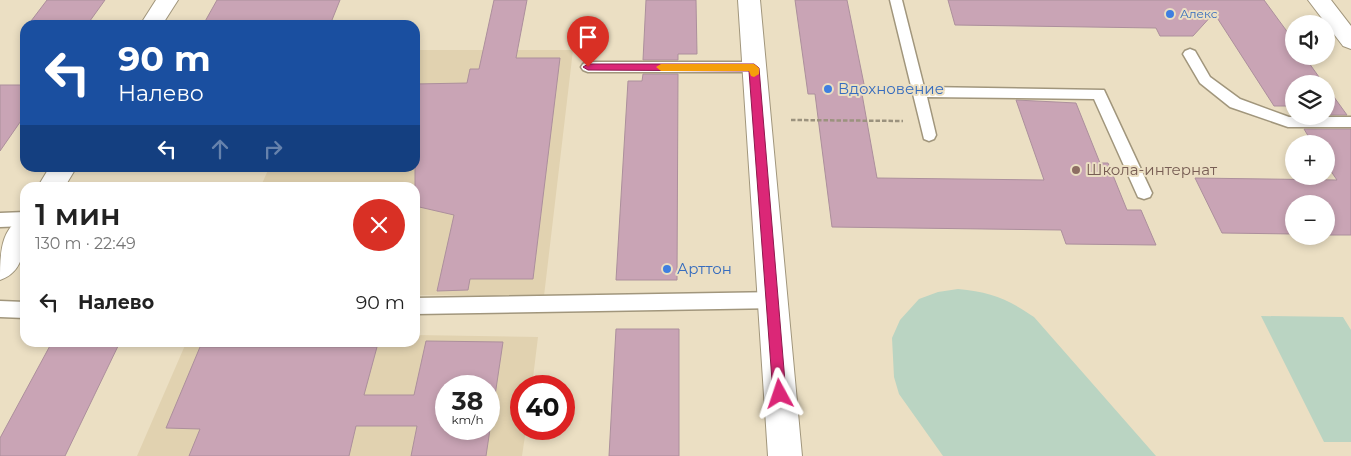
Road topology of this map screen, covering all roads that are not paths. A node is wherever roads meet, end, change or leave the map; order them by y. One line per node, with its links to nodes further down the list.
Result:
1 (167, 0): 5 (street)
2 (749, 0): 9 (street)
3 (896, 0): 10 (lane)
4 (1319, 0): 6 (street)
5 (154, 20)
6 (1351, 41)
7 (1190, 54): 11 (lane)
8 (588, 67): 9 (lane)
9 (754, 68): 18 (street)
10 (918, 92): 12 (lane); 13 (lane)
11 (1351, 122)
12 (928, 128)
13 (1144, 193)
14 (20, 219): 15 (lane)
15 (0, 220)
16 (20, 236): 17 (street)
17 (0, 268)
18 (772, 300): 19 (lane); 22 (street)
19 (420, 306)
20 (0, 309): 21 (lane)
21 (20, 310)
22 (785, 456)

